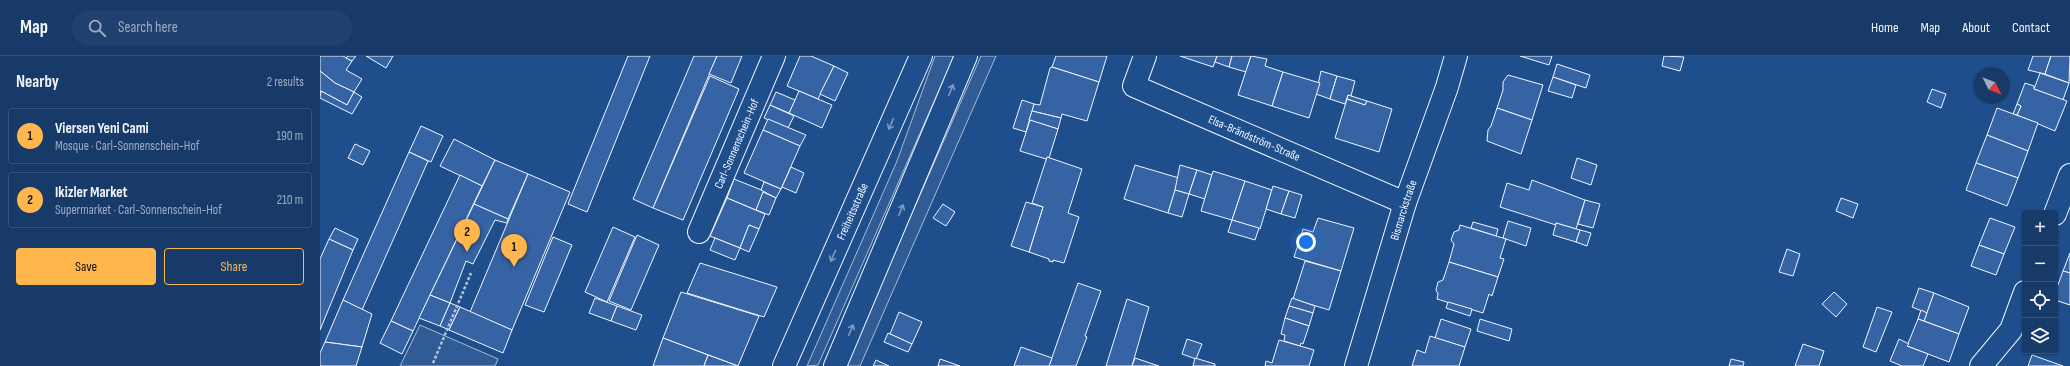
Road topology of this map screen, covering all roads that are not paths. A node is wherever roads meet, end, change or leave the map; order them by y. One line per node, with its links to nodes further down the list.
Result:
1 (774, 56): 9 (street, Carl-Sonnenschein-Hof)
2 (921, 56): 11 (street, Freiheitsstraße, one-way to 11)
3 (966, 56): 12 (street, one-way to 3)
4 (1145, 56): 7 (street, Elsa-Brändström-Straße)
5 (1456, 56): 7 (street, Bismarckstraße)
6 (2070, 175): 8 (street)
7 (1405, 203): 13 (street, Bismarckstraße)
8 (2057, 210)
9 (699, 232)
10 (2022, 300): 14 (street)
11 (784, 366)
12 (836, 366)
13 (1356, 366)
14 (1980, 366)

